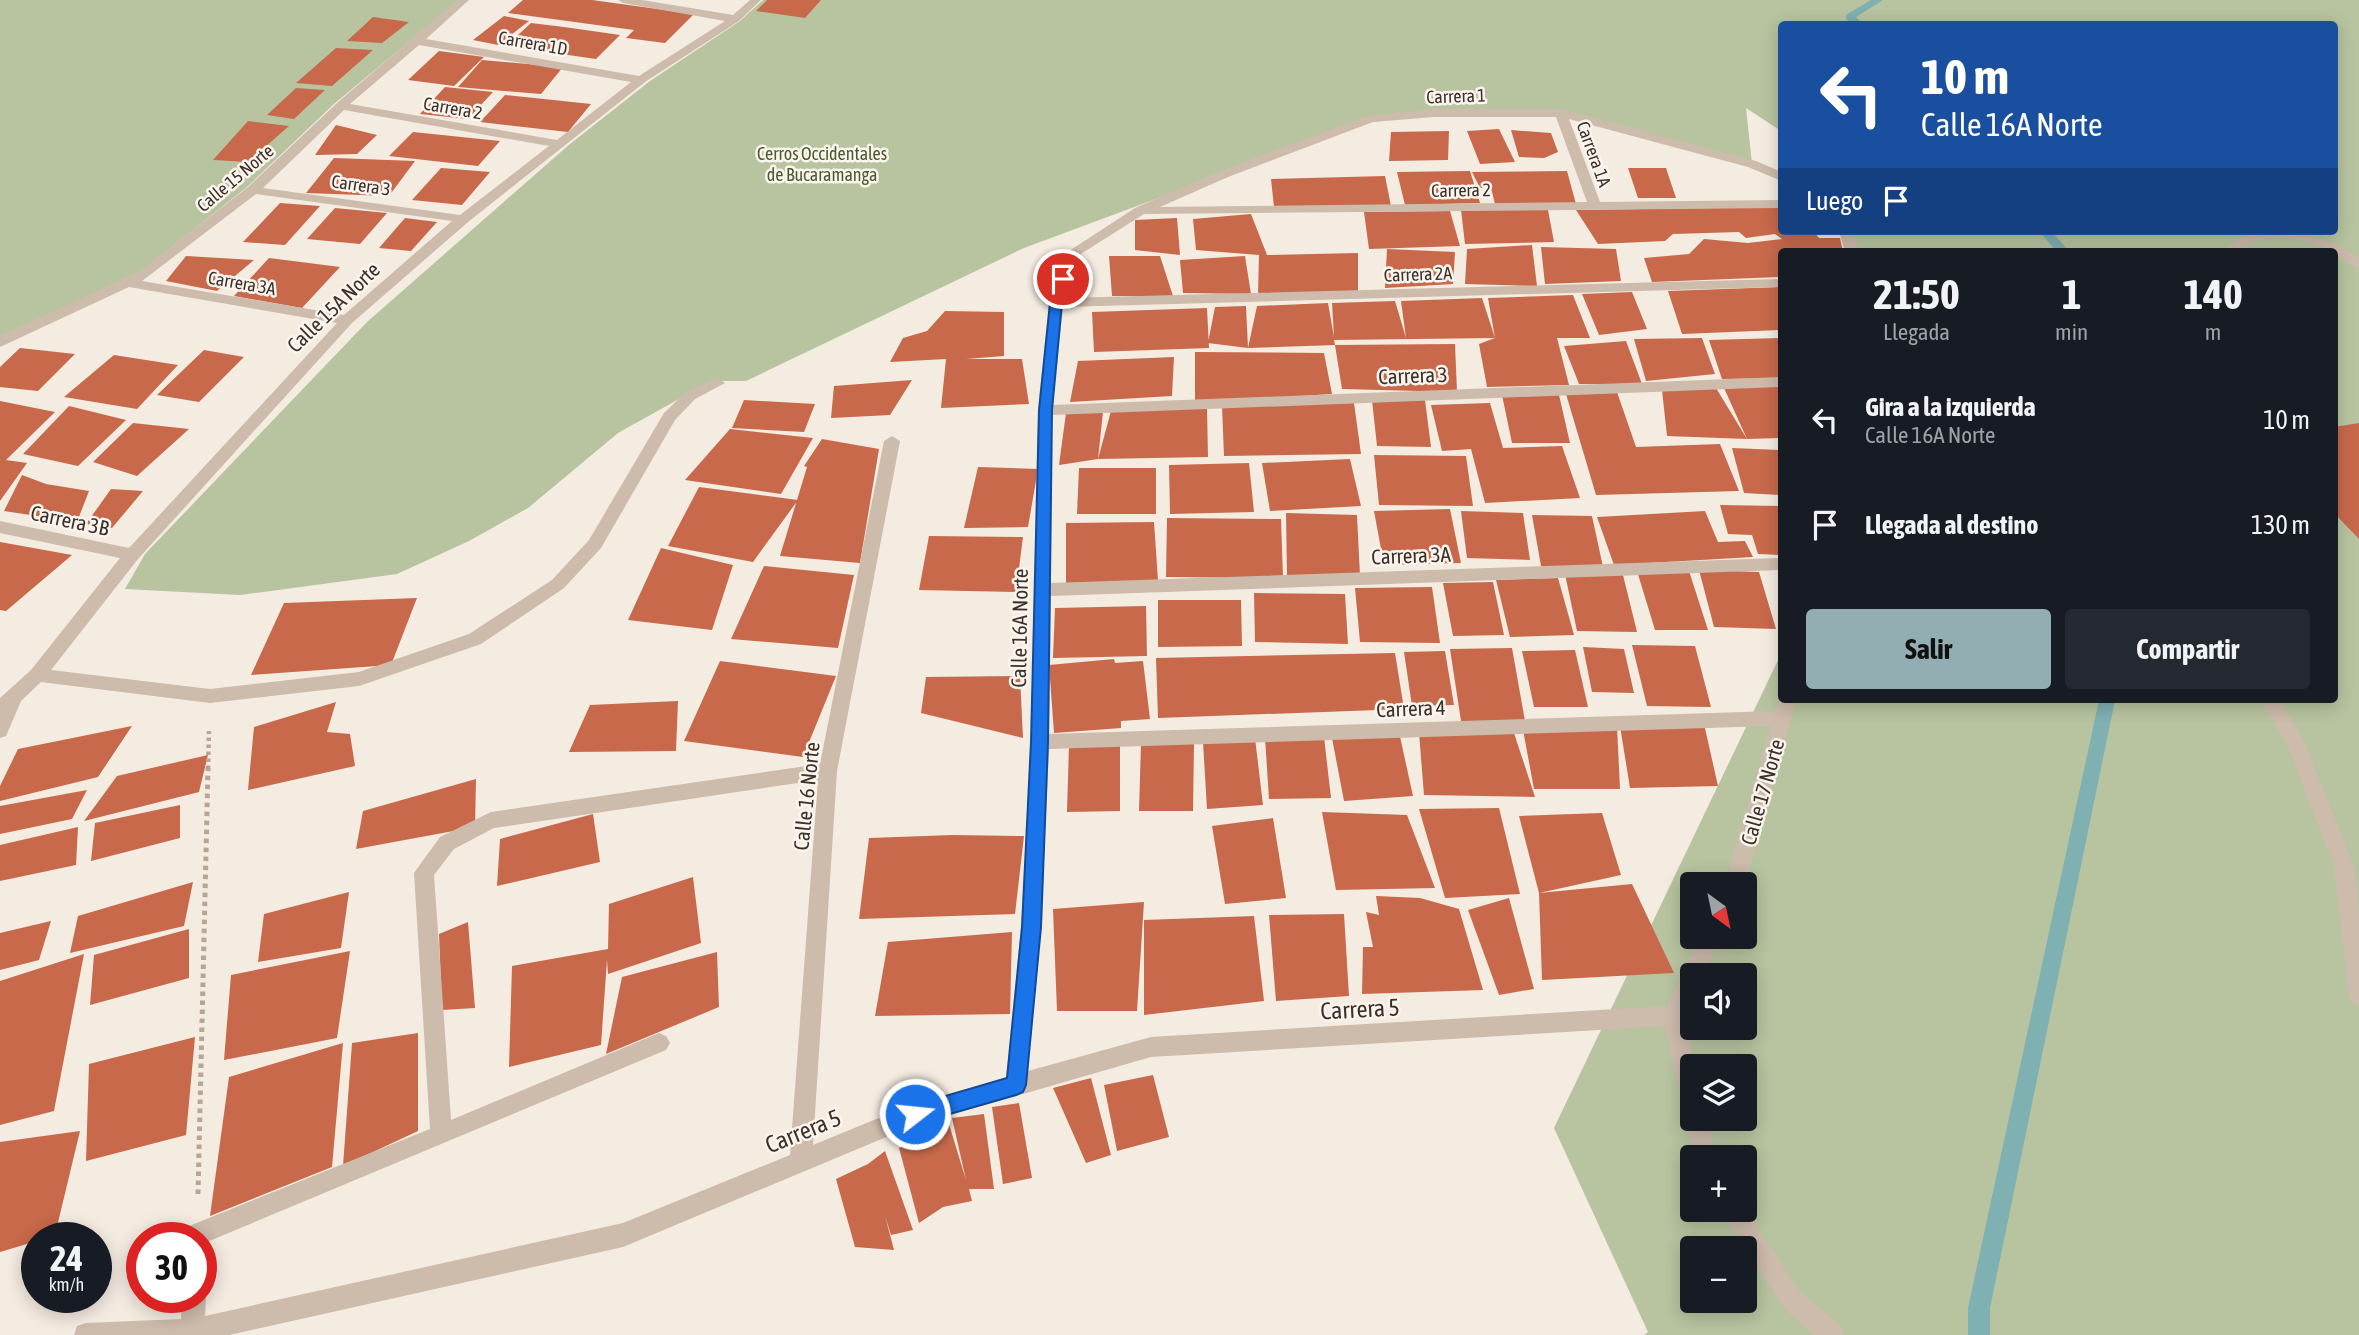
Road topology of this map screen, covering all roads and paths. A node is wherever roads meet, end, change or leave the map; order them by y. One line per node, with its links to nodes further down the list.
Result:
1 (464, 0): 5 (street, Calle 15 Norte)
2 (623, 0): 4 (street)
3 (756, 0): 4 (street, Calle 15A Norte)
4 (735, 19): 6 (street, Calle 15A Norte)
5 (418, 41): 6 (street, Carrera 1D); 7 (street, Calle 15 Norte)
6 (641, 80): 9 (street, Calle 15A Norte)
7 (341, 106): 9 (street, Carrera 2); 11 (street, Calle 15 Norte)
8 (1561, 113): 10 (street, Carrera 1); 13 (street, Carrera 1A); 14 (street, Carrera 1)
9 (559, 144): 15 (street, Calle 15A Norte)
10 (1778, 175)
11 (253, 190): 15 (street, Carrera 3); 22 (street, Calle 15 Norte)
12 (1778, 204): 13 (street, Carrera 2)
13 (1595, 206): 14 (street, Carrera 2)
14 (1140, 211): 24 (street, Calle 16A Norte)
15 (463, 219): 25 (street, Calle 15A Norte)
16 (2273, 235): 18 (street)
17 (2292, 235): 19 (street)
18 (2234, 248)
19 (2333, 248)
20 (2338, 250): 21 (street)
21 (2359, 264)
22 (130, 283): 25 (street, Carrera 3A); 26 (street, Calle 15 Norte)
23 (1778, 284): 24 (street, Carrera 2A)
24 (1056, 303): 29 (street, Calle 16A Norte)
25 (347, 320): 32 (street, Calle 15A Norte)
26 (0, 342)
27 (1778, 382): 29 (street, Carrera 3)
28 (718, 383): 36 (street)
29 (1045, 410): 34 (street, Calle 16A Norte)
30 (892, 441): 42 (street, Calle 16 Norte)
31 (0, 527): 32 (street, Carrera 3B)
32 (132, 555): 35 (street, Calle 15A Norte)
33 (1778, 564): 34 (street, Carrera 3A)
34 (1043, 590): 41 (street, Calle 16A Norte)
35 (37, 675): 36 (street); 37 (street, Calle 15A Norte)
36 (210, 696): 52 (path)
37 (4, 701): 40 (street)
38 (2271, 703): 44 (street)
39 (1785, 709): 41 (street, Carrera 4); 43 (street, Calle 17 Norte)
40 (0, 731)
41 (1040, 742): 49 (street, Calle 16A Norte)
42 (828, 771): 50 (street); 51 (street, Calle 16 Norte)
43 (1738, 872)
44 (2359, 996)
45 (1680, 1002): 46 (street)
46 (1673, 1016): 48 (street); 49 (street, Carrera 5)
47 (659, 1042): 50 (street)
48 (1682, 1054)
49 (1016, 1085): 51 (street, Carrera 5)
50 (440, 1135): 54 (street)
51 (801, 1160): 56 (street, Carrera 5)
52 (197, 1222)
53 (1740, 1222): 58 (street)
54 (217, 1227)
55 (194, 1313): 56 (street)
56 (193, 1331): 57 (street, Carrera 5)
57 (86, 1335)
58 (1832, 1335)

